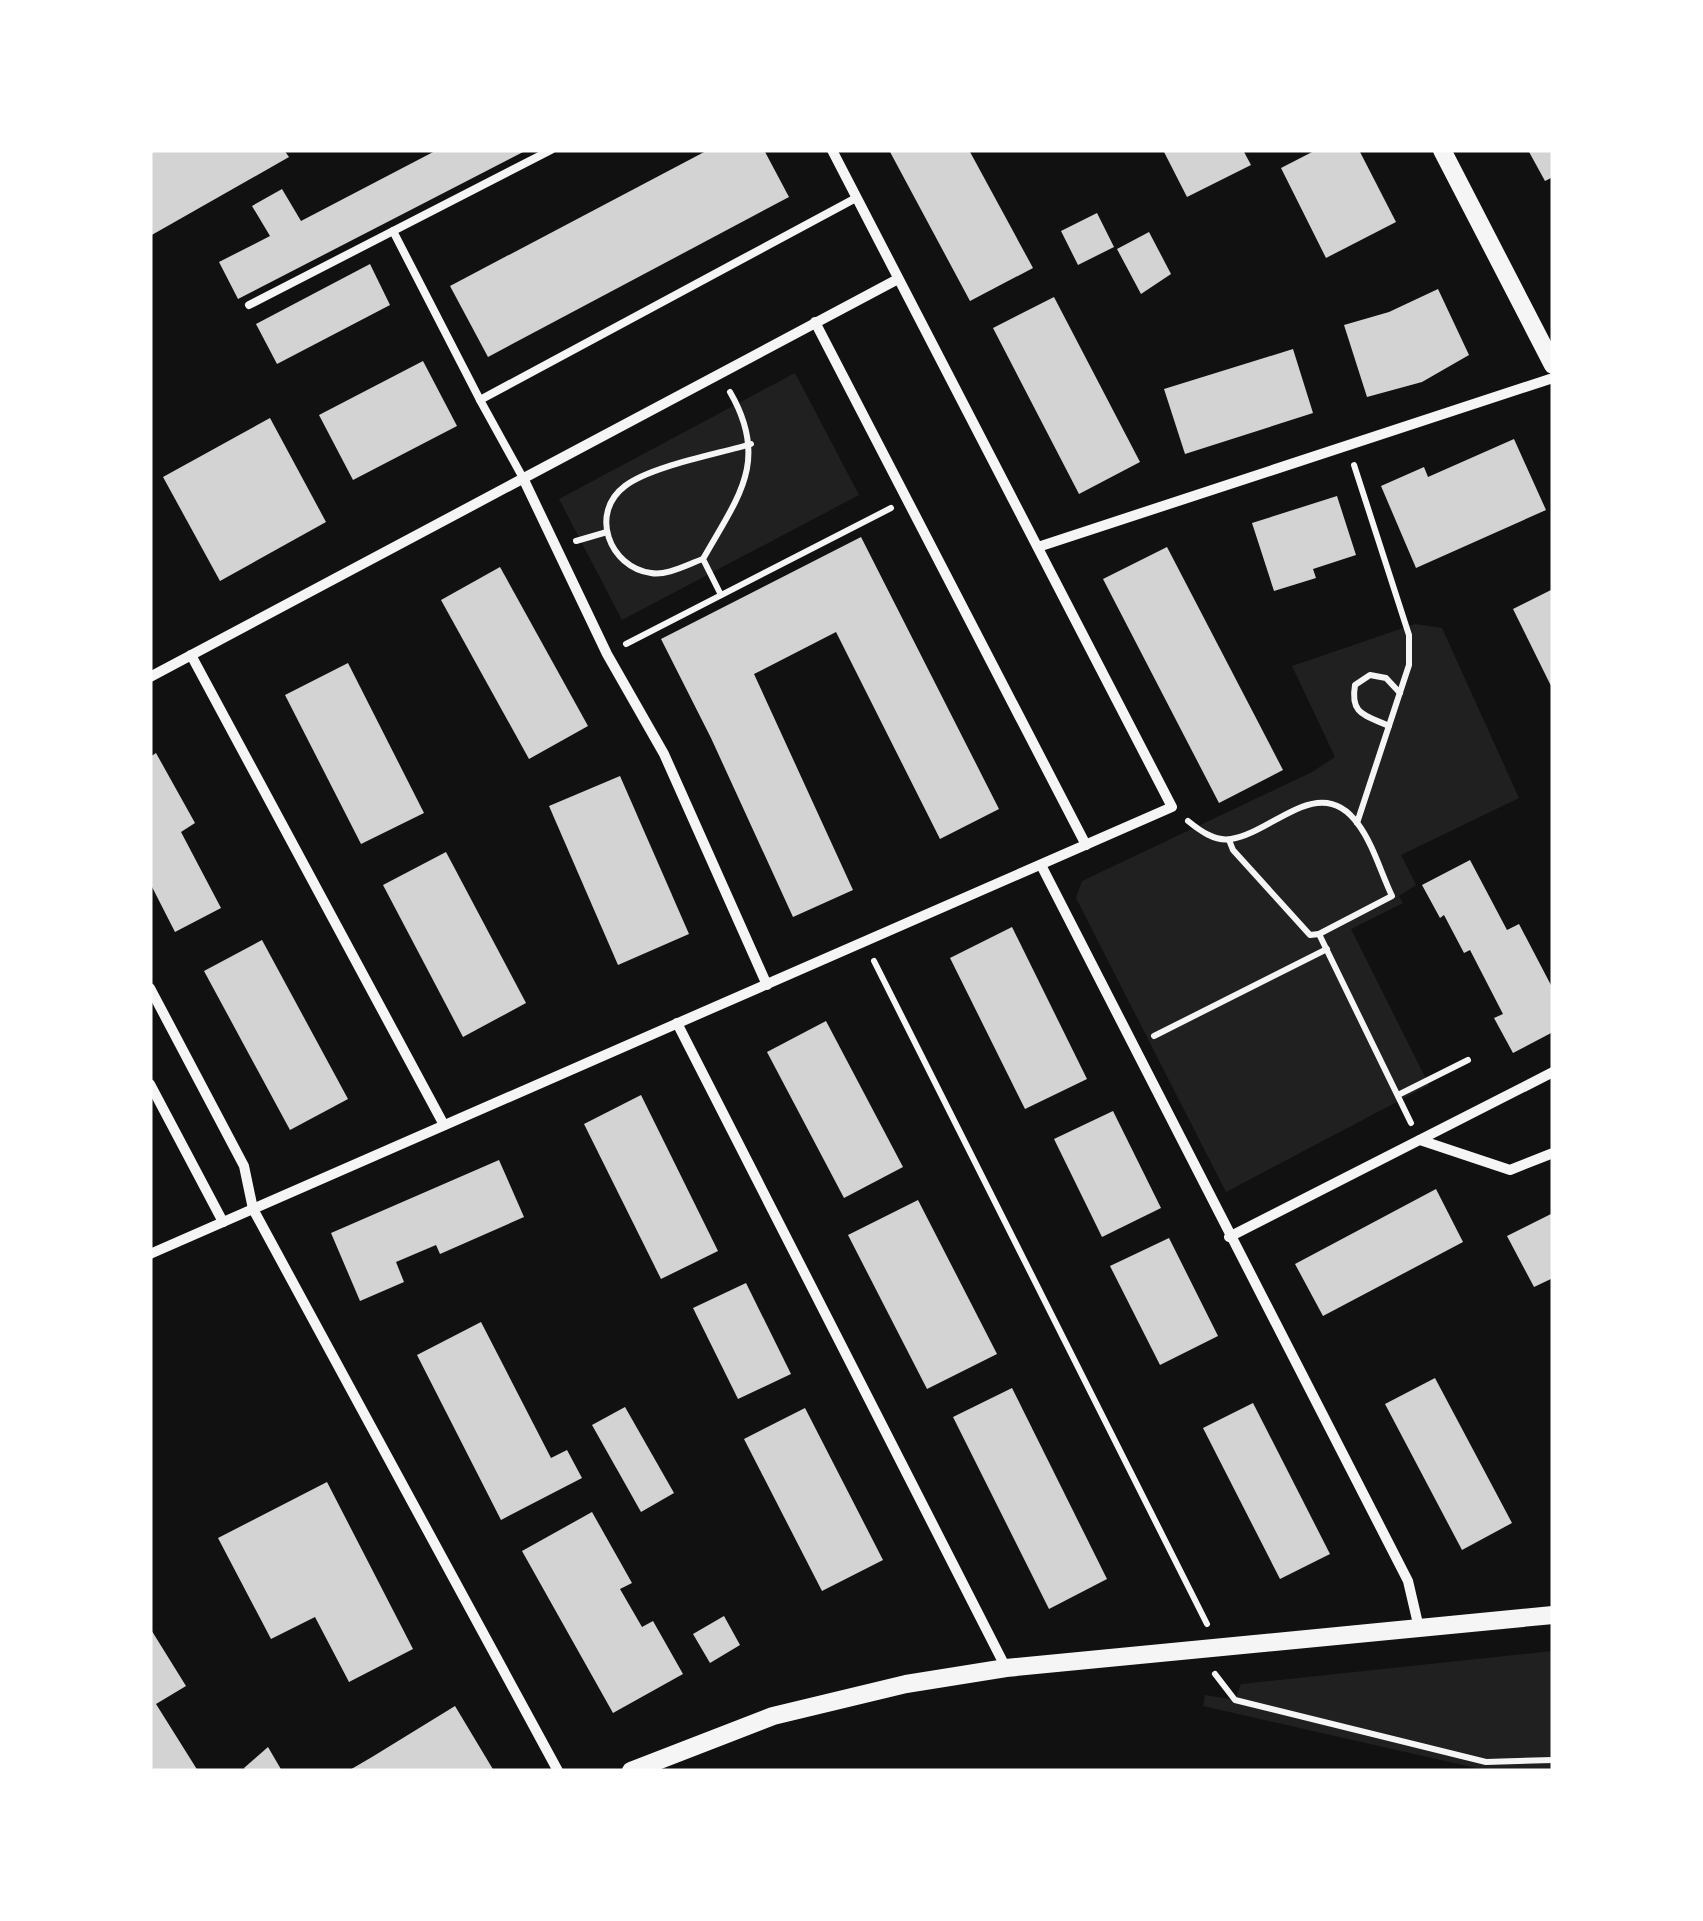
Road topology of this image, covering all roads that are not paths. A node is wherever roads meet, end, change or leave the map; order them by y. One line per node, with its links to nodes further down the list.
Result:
1 (551, 150): 5 (lane)
2 (832, 150): 4 (street)
3 (1442, 150): 9 (street)
4 (856, 198): 6 (street); 11 (lane)
5 (393, 231): 7 (lane); 11 (lane)
6 (898, 278): 8 (street); 13 (street)
7 (249, 306)
8 (815, 322): 12 (street); 16 (street)
9 (1553, 365)
10 (1553, 378): 13 (street)
11 (480, 400): 12 (lane)
12 (523, 478): 14 (street); 18 (street)
13 (1038, 547): 16 (street)
14 (191, 655): 15 (street); 23 (street)
15 (150, 677)
16 (1086, 845): 17 (street)
17 (1041, 865): 18 (street); 28 (street)
18 (766, 985): 20 (street)
19 (150, 988): 26 (street)
20 (678, 1022): 23 (street); 32 (street)
21 (1553, 1072): 24 (street)
22 (150, 1084): 27 (street)
23 (444, 1126): 26 (street)
24 (1420, 1140): 25 (street); 28 (street)
25 (1553, 1153)
26 (253, 1208): 27 (street); 33 (street)
27 (222, 1222): 29 (street)
28 (1229, 1236): 31 (street)
29 (150, 1254)
30 (1553, 1615): 31 (street)
31 (1419, 1628): 32 (street)
32 (1006, 1668): 34 (street)
33 (558, 1771)
34 (631, 1771)

